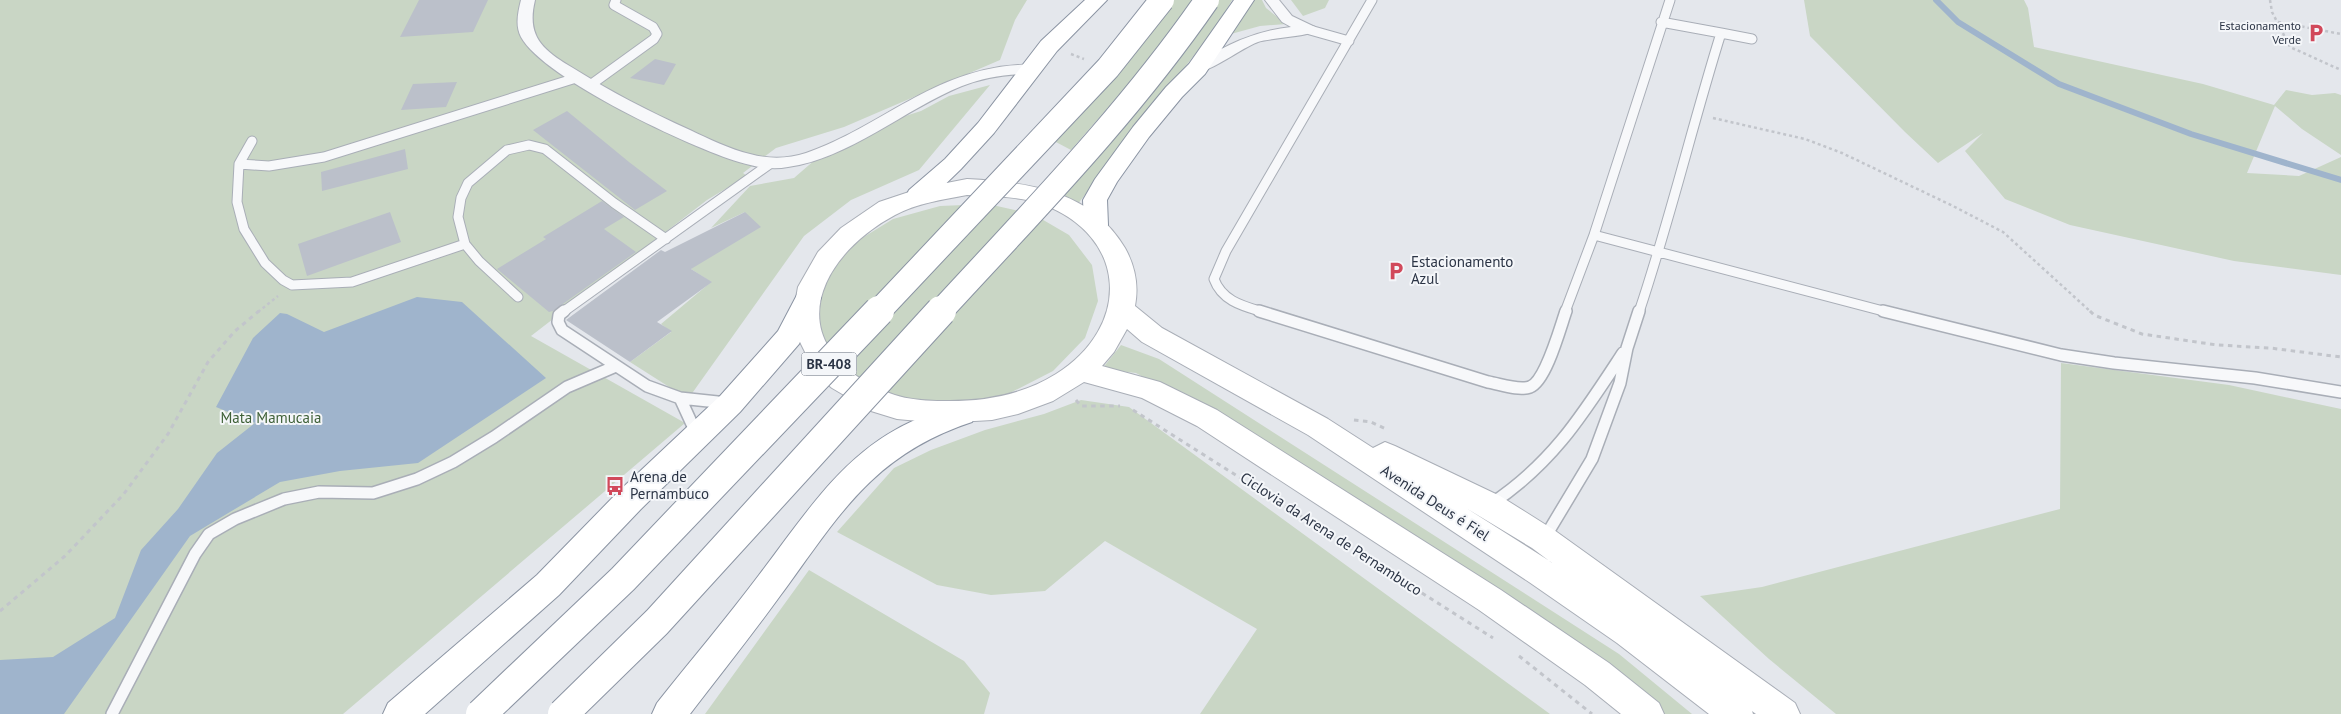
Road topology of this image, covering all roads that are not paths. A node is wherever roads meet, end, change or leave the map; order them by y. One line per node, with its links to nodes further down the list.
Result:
1 (528, 0): 17 (street)
2 (616, 0): 17 (lane)
3 (1097, 0): 15 (main road)
4 (1162, 0): 43 (main road, BR-408, bridge)
5 (1206, 0): 44 (main road, BR-408, bridge)
6 (1244, 0): 16 (main road)
7 (1272, 0): 11 (street)
8 (1372, 0): 14 (lane)
9 (1670, 0): 10 (lane)
10 (1661, 22): 12 (lane); 23 (lane)
11 (1310, 30): 14 (lane); 16 (street)
12 (1721, 33): 13 (lane); 26 (lane)
13 (1752, 39)
14 (1348, 41): 23 (lane)
15 (1031, 69): 19 (street); 21 (main road)
16 (1197, 69): 22 (main road)
17 (583, 82): 19 (street); 20 (lane)
18 (252, 141): 20 (lane)
19 (771, 163): 24 (lane)
20 (239, 164): 25 (lane)
21 (918, 196): 22 (main road); 28 (main road)
22 (1096, 225): 29 (main road)
23 (1594, 235): 26 (lane)
24 (666, 239): 25 (lane); 31 (lane)
25 (465, 244): 27 (lane)
26 (1659, 253): 30 (lane); 33 (lane)
27 (518, 297)
28 (808, 298): 35 (main road); 36 (main road)
29 (1122, 310): 32 (main road); 37 (main road, Avenida Deus é Fiel)
30 (1627, 348): 39 (lane); 40 (lane)
31 (616, 366): 34 (lane); 41 (lane)
32 (1070, 377): 36 (main road); 46 (main road)
33 (2341, 392)
34 (680, 398): 35 (lane); 38 (lane)
35 (730, 404): 38 (main road)
36 (962, 414): 45 (main road)
37 (1318, 427): 39 (main road); 47 (main road, Avenida Deus é Fiel)
38 (697, 436): 42 (main road)
39 (1489, 505): 40 (main road)
40 (1543, 539): 48 (main road)
41 (112, 714)
42 (400, 714)
43 (481, 714)
44 (563, 714)
45 (669, 714)
46 (1647, 714)
47 (1736, 714)
48 (1783, 714)

